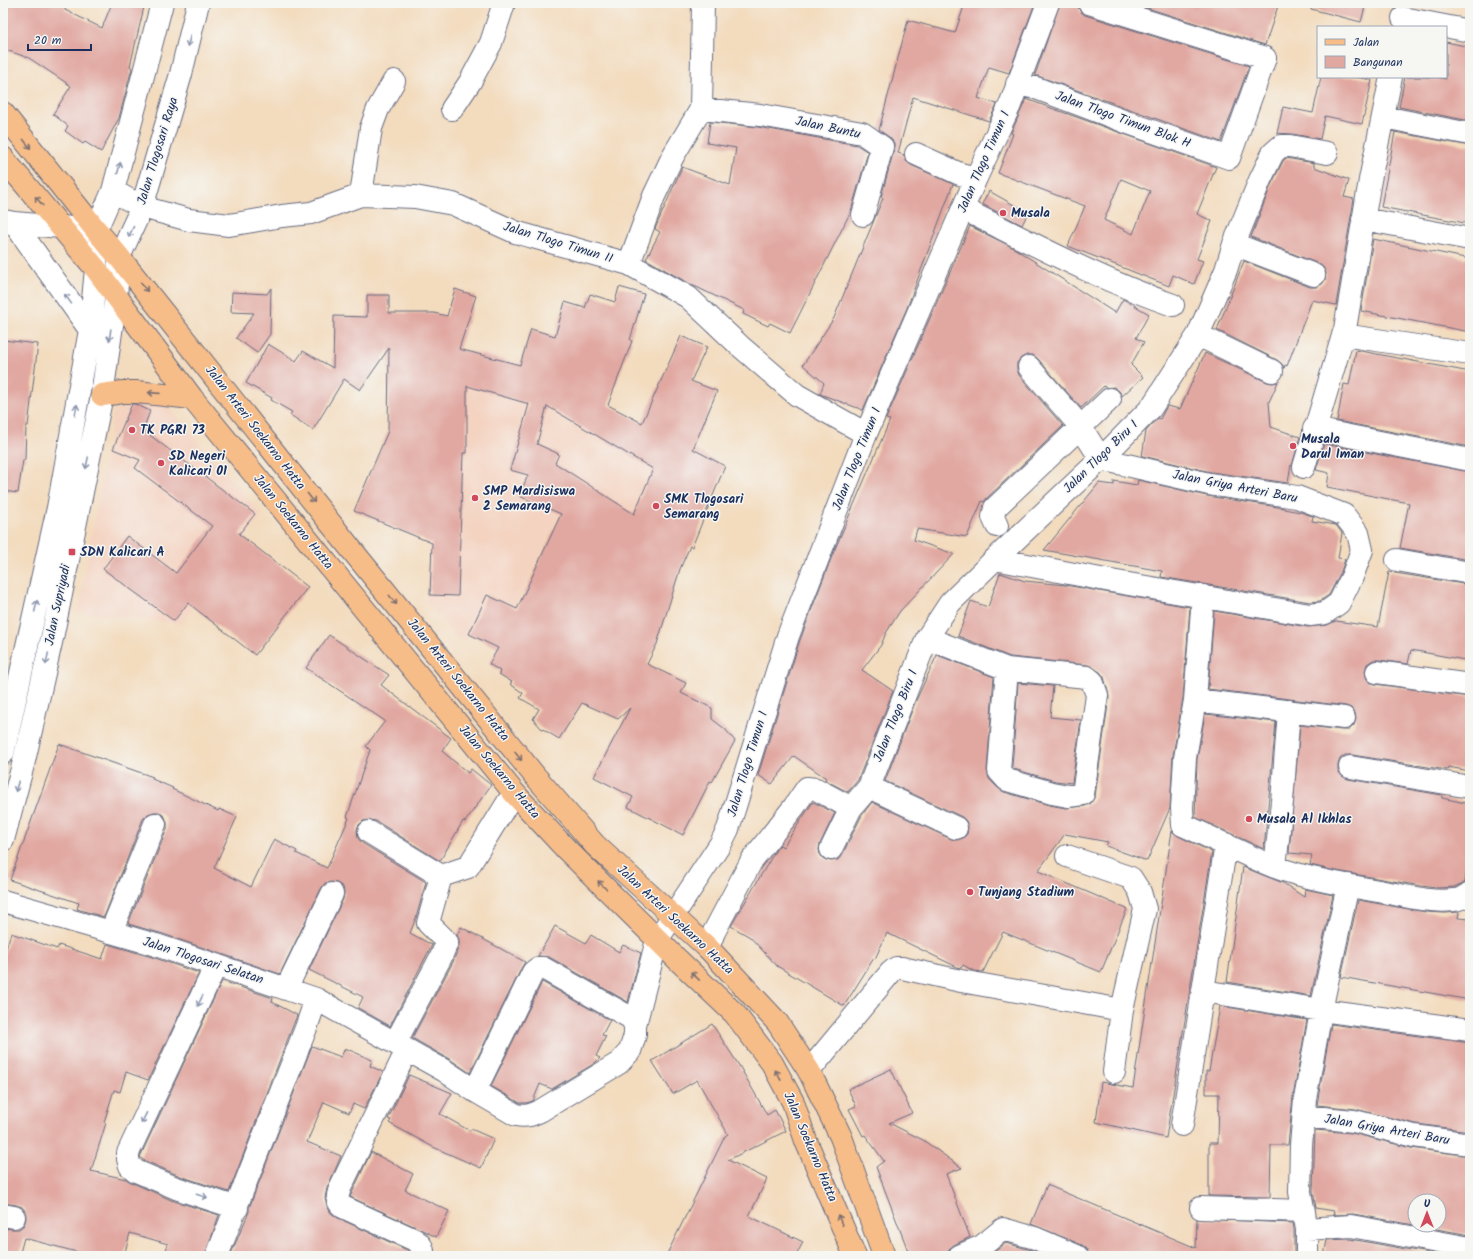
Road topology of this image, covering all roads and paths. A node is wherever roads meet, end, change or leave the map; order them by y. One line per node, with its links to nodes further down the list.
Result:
1 (162, 3): 21 (street, one-way to 1)
2 (198, 3): 23 (street, Jalan Tlogosari Raya, one-way to 23)
3 (504, 3): 12 (street)
4 (703, 3): 13 (street)
5 (1048, 3): 11 (street, Jalan Tlogo Timun I)
6 (1089, 3): 11 (street, Jalan Tlogo Timun Blok H)
7 (1404, 16): 8 (street)
8 (1470, 31)
9 (1391, 78): 15 (street)
10 (394, 81): 22 (street)
11 (1017, 84): 20 (street, Jalan Tlogo Timun I)
12 (452, 109)
13 (701, 109): 25 (street, Jalan Buntu); 33 (street)
14 (3, 113): 29 (main road, Jalan Arteri Soekarno Hatta, one-way to 29)
15 (1383, 117): 16 (street); 26 (street)
16 (1470, 134)
17 (1327, 153): 31 (street, Jalan Tlogo Biru I)
18 (916, 154): 20 (street)
19 (3, 158): 28 (main road, one-way to 19)
20 (976, 178): 24 (street, Jalan Tlogo Timun I)
21 (113, 192): 23 (street, Jalan Tlogo Timun II); 29 (street)
22 (361, 195): 23 (street, Jalan Tlogo Timun II); 33 (street, Jalan Tlogo Timun II)
23 (142, 207): 32 (street, Jalan Tlogosari Raya, one-way to 32)
24 (963, 209): 37 (street); 49 (street, Jalan Tlogo Timun I)
25 (863, 215)
26 (1363, 219): 30 (street); 39 (street)
27 (8, 222): 28 (street); 38 (street, one-way to 27)
28 (60, 227): 29 (street); 34 (main road)
29 (96, 230): 32 (main road, Jalan Arteri Soekarno Hatta); 34 (street)
30 (1470, 239)
31 (1234, 244): 35 (street); 40 (street, Jalan Tlogo Biru I)
32 (119, 256): 36 (street, Jalan Tlogosari Raya); 85 (main road, Jalan Arteri Soekarno Hatta, one-way to 85)
33 (629, 264): 49 (street, Jalan Tlogo Timun II)
34 (96, 269): 36 (main road); 38 (street, Jalan Supriyadi)
35 (1314, 275)
36 (116, 297): 44 (street, Jalan Supriyadi, one-way to 44); 45 (main road, Jalan Soekarno Hatta)
37 (1173, 305)
38 (90, 330): 53 (street, Jalan Supriyadi, one-way to 38)
39 (1343, 335): 41 (street); 48 (street)
40 (1198, 336): 43 (street); 50 (street, Jalan Tlogo Biru I)
41 (1470, 354)
42 (1028, 367): 47 (street)
43 (1272, 371)
44 (102, 395): 45 (main road, one-way to 44); 53 (street, Jalan Supriyadi, one-way to 53)
45 (192, 398): 70 (main road, Jalan Soekarno Hatta)
46 (1110, 399): 47 (street)
47 (1080, 426): 50 (street); 54 (street)
48 (1314, 429): 51 (street); 52 (street)
49 (866, 434): 85 (street, Jalan Tlogo Timun I)
50 (1101, 459): 55 (street, Jalan Tlogo Biru I); 58 (street, Jalan Griya Arteri Baru)
51 (1470, 460)
52 (1304, 467)
53 (68, 510): 66 (street, Jalan Supriyadi, one-way to 53); 75 (street, Jalan Supriyadi, one-way to 75)
54 (997, 526)
55 (995, 559): 58 (street, Jalan Griya Arteri Baru); 59 (street, Jalan Tlogo Biru I)
56 (1397, 560): 57 (street)
57 (1470, 573)
58 (1202, 596): 63 (street)
59 (927, 638): 60 (street); 68 (street, Jalan Tlogo Biru I)
60 (1008, 670): 60 (street)
61 (1377, 672): 62 (street)
62 (1470, 685)
63 (1195, 700): 64 (street); 76 (street)
64 (1289, 711): 65 (street); 79 (street)
65 (1344, 718)
66 (4, 750)
67 (1350, 767): 69 (street)
68 (869, 787): 71 (street, Jalan Tlogo Biru I); 73 (street)
69 (1470, 788)
70 (515, 794): 80 (street); 87 (main road, Jalan Soekarno Hatta, one-way to 70)
71 (852, 808): 77 (street, Jalan Tlogo Biru I); 88 (street)
72 (155, 824): 86 (street)
73 (956, 828)
74 (369, 832): 80 (street)
75 (3, 840)
76 (1226, 844): 79 (street); 91 (street)
77 (831, 849)
78 (1067, 856): 93 (street)
79 (1275, 867): 81 (street)
80 (441, 876): 97 (street)
81 (1348, 886): 82 (street); 94 (street)
82 (1470, 893)
83 (332, 894): 90 (street)
84 (3, 901): 86 (street, Jalan Tlogosari Selatan)
85 (672, 916): 87 (street, Jalan Tlogo Timun I); 88 (main road, Jalan Arteri Soekarno Hatta)
86 (111, 932): 89 (street, Jalan Tlogosari Selatan)
87 (657, 940): 95 (street, Jalan Tlogo Timun I); 111 (main road, Jalan Soekarno Hatta, one-way to 87)
88 (708, 948): 98 (main road, Jalan Arteri Soekarno Hatta)
89 (216, 965): 90 (street, Jalan Tlogosari Selatan); 105 (street, one-way to 105)
90 (286, 989): 92 (street, Jalan Tlogosari Selatan)
91 (1202, 991): 94 (street); 103 (street)
92 (316, 999): 97 (street, Jalan Tlogosari Selatan); 105 (street)
93 (1122, 1010): 98 (street); 99 (street)
94 (1321, 1010): 96 (street); 102 (street)
95 (635, 1025): 100 (street); 101 (street, Jalan Tlogo Timun I)
96 (1470, 1030)
97 (401, 1047): 100 (street, Jalan Tlogosari Selatan); 110 (street)
98 (809, 1071): 112 (main road, Jalan Arteri Soekarno Hatta)
99 (1114, 1072)
100 (475, 1091): 101 (street, Jalan Tlogosari Selatan)
101 (522, 1116)
102 (1303, 1116): 104 (street, Jalan Griya Arteri Baru); 107 (street)
103 (1182, 1125)
104 (1470, 1144)
105 (237, 1208): 109 (street)
106 (1201, 1208): 107 (street)
107 (1305, 1220): 108 (street); 115 (street)
108 (1470, 1248)
109 (217, 1256)
110 (423, 1256)
111 (856, 1256)
112 (884, 1256)
113 (959, 1256): 114 (street)
114 (1077, 1256)
115 (1307, 1256)

